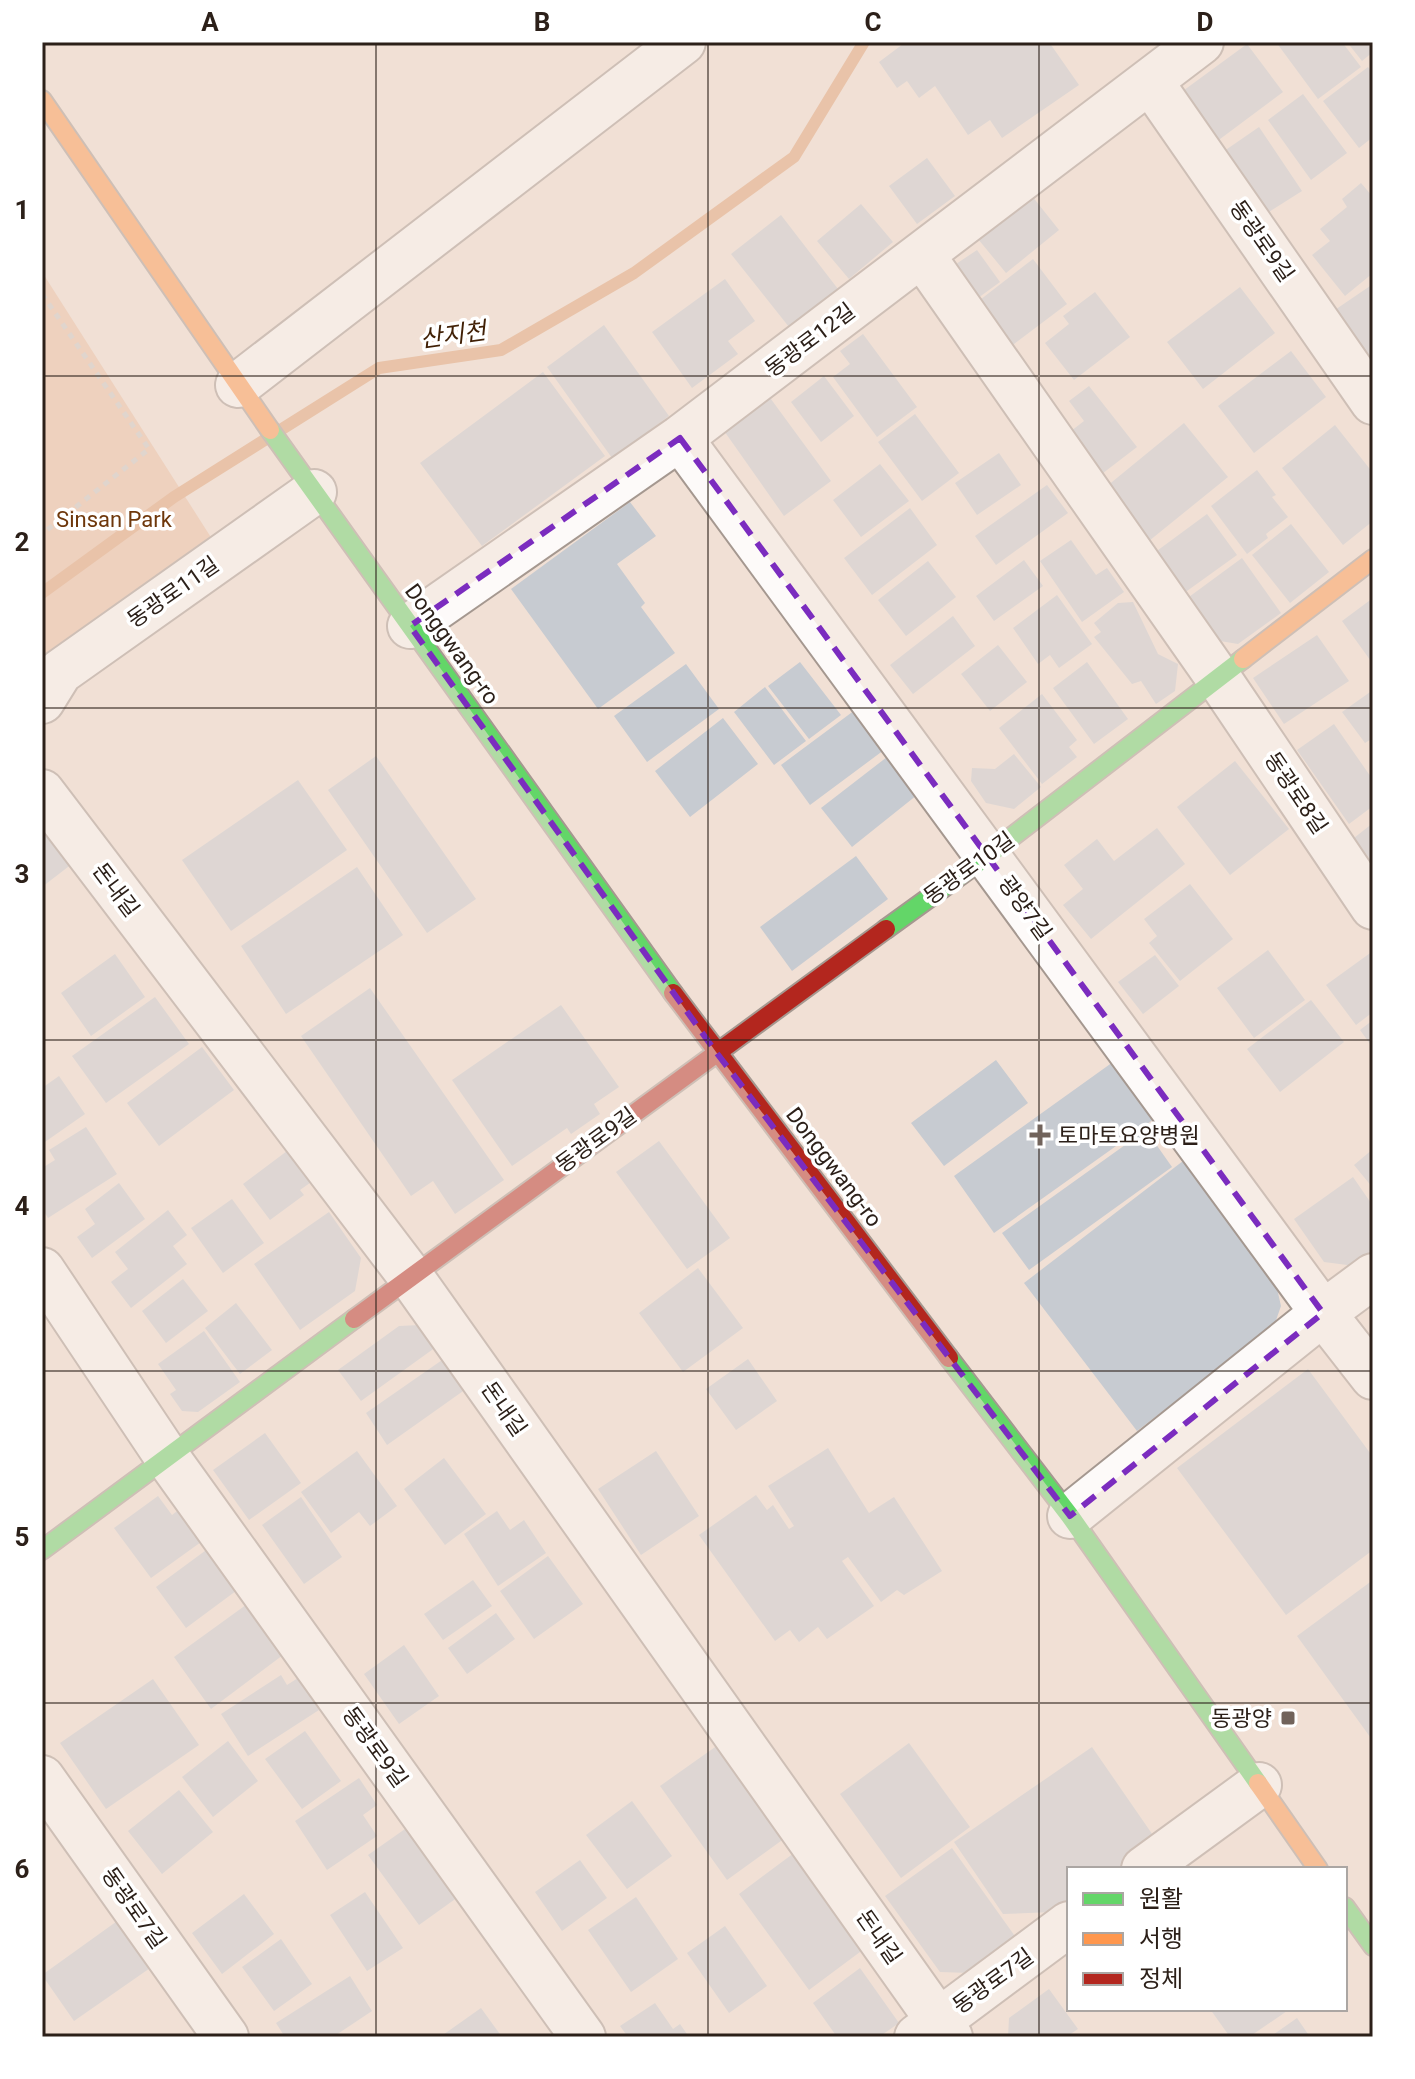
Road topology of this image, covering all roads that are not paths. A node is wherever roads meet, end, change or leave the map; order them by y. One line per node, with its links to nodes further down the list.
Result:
1 (683, 42): 6 (street)
2 (1201, 42): 3 (street, 동광로12길)
3 (1150, 81): 5 (street, 동광로12길); 7 (street, 동광로9길)
4 (42, 100): 6 (main road)
5 (922, 255): 8 (street, 동광로12길); 12 (street)
6 (239, 386): 9 (main road, Donggwang-ro)
7 (1373, 402)
8 (680, 438): 11 (street, 동광로12길); 15 (street, 광양7길)
9 (313, 491): 11 (main road, Donggwang-ro); 13 (street, 동광로11길)
10 (1373, 559): 12 (main road, 동광로10길)
11 (410, 626): 17 (main road, Donggwang-ro)
12 (1219, 679): 15 (main road, 동광로10길); 16 (street, 동광로8길)
13 (42, 701)
14 (42, 792): 20 (street, 돈내길)
15 (987, 856): 17 (main road, 동광로10길); 21 (street, 광양7길)
16 (1373, 907)
17 (716, 1052): 20 (main road, 동광로9길); 24 (main road, Donggwang-ro)
18 (42, 1270): 23 (street, 동광로9길)
19 (1373, 1276): 21 (street)
20 (411, 1277): 23 (main road, 동광로9길); 33 (street, 돈내길)
21 (1323, 1313): 22 (street, 광양7길); 24 (street)
22 (1373, 1377)
23 (167, 1457): 25 (main road, 동광로9길); 35 (street, 동광로9길)
24 (1070, 1516): 27 (main road, Donggwang-ro)
25 (42, 1550)
26 (42, 1778): 34 (street, 동광로7길)
27 (1259, 1785): 28 (street); 29 (main road, Donggwang-ro)
28 (1147, 1867)
29 (1317, 1867)
30 (1347, 1910): 32 (main road)
31 (1067, 1926): 33 (street, 동광로7길)
32 (1373, 1946)
33 (935, 2032)
34 (226, 2037)
35 (583, 2037)

